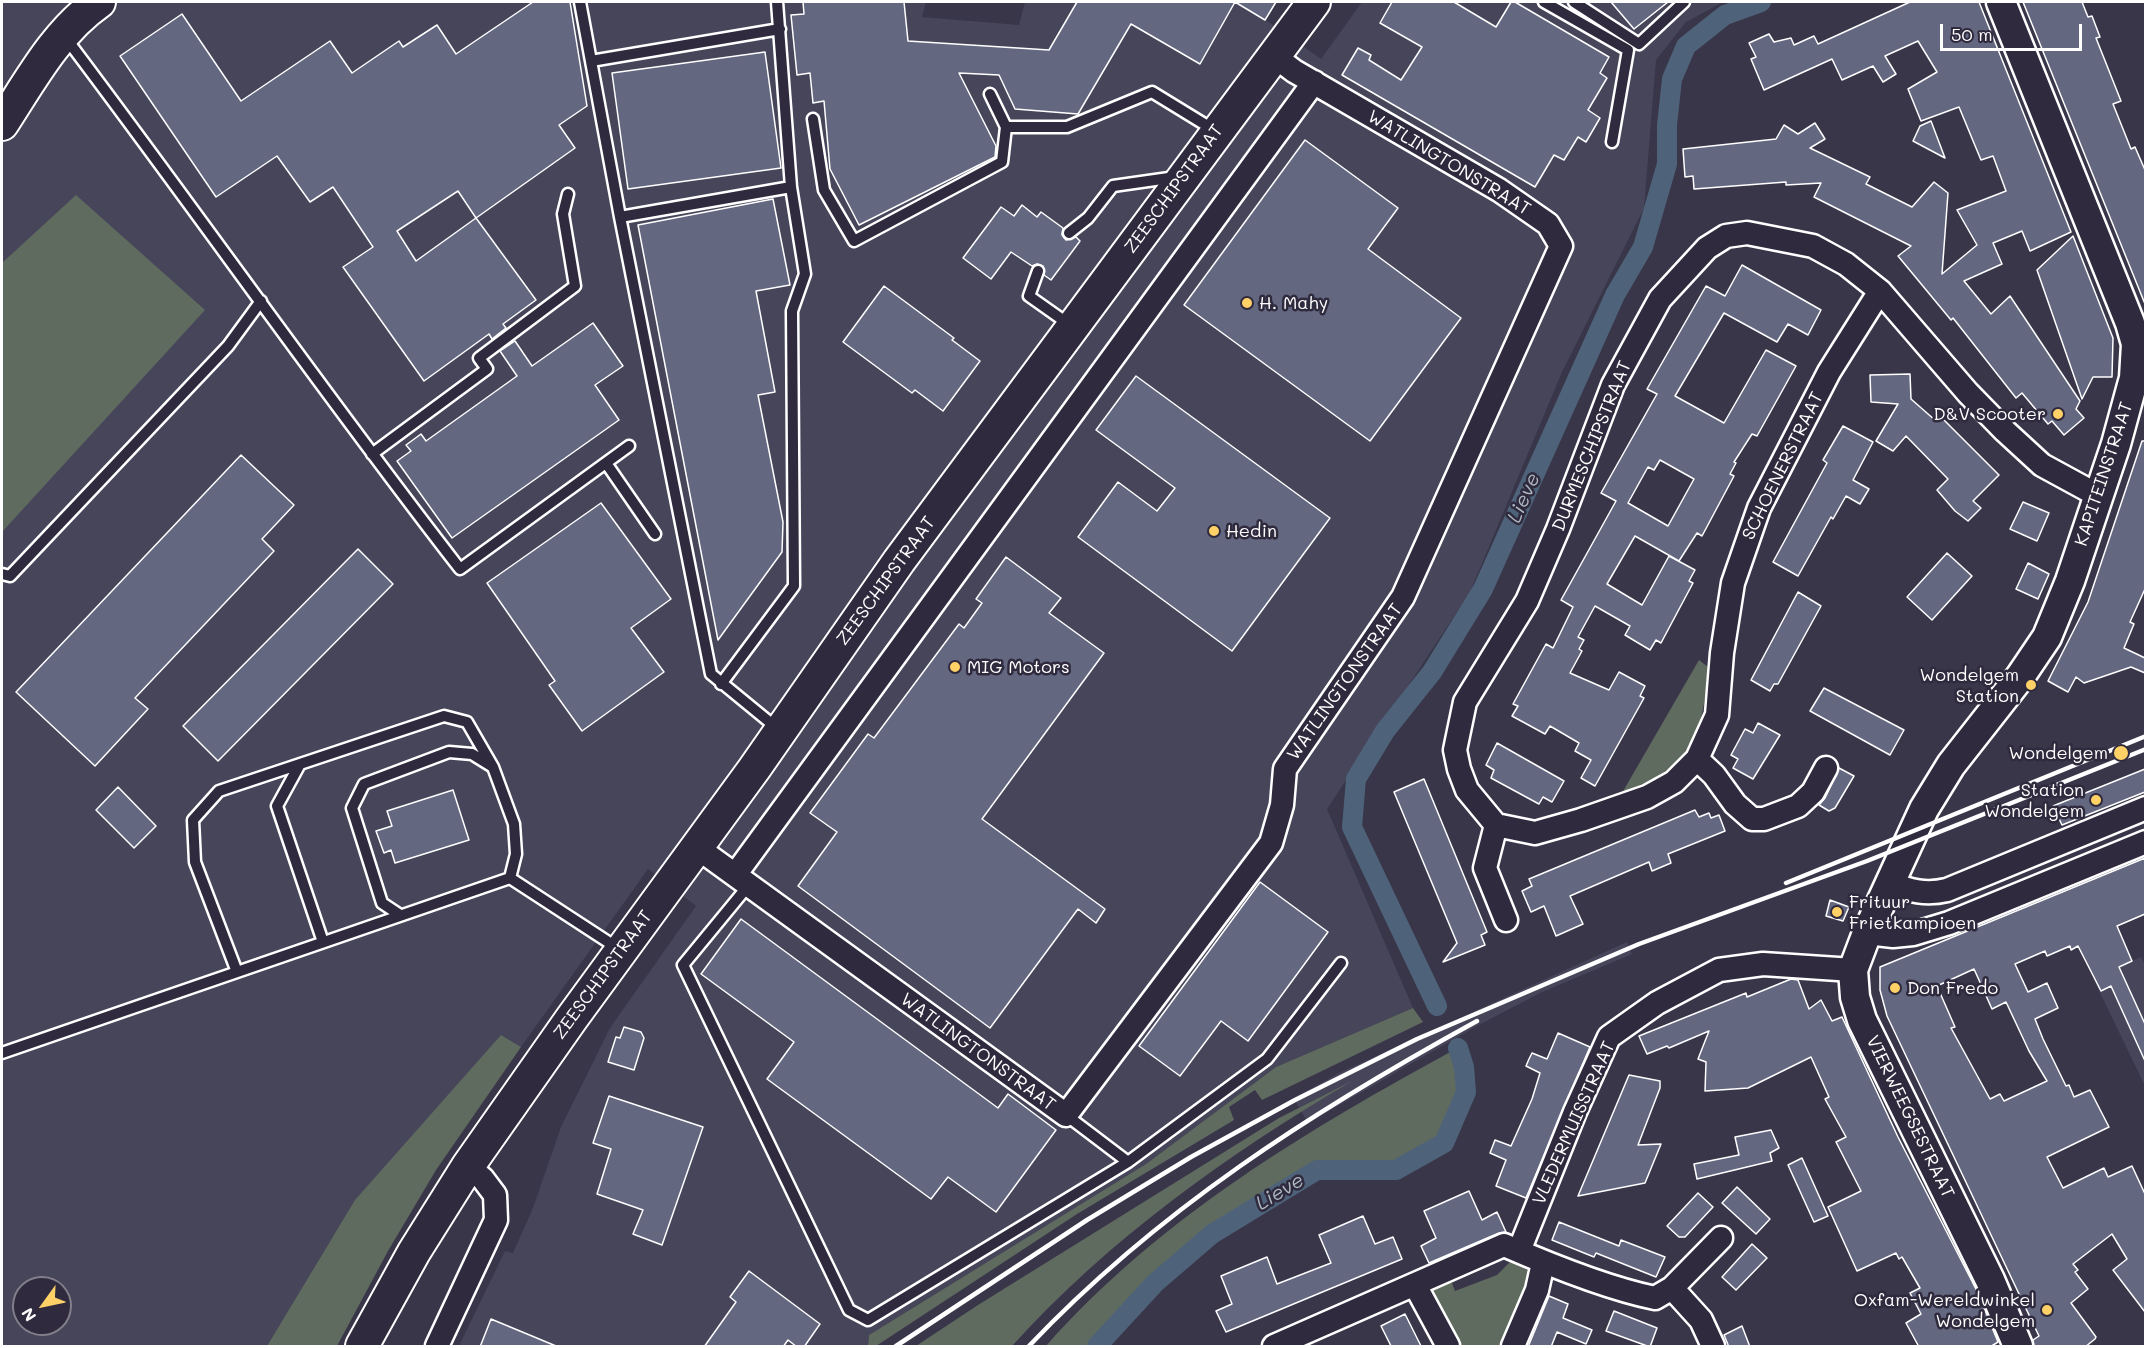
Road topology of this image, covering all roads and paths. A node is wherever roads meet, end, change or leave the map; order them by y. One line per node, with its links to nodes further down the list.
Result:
1 (99, 2): 10 (main road)
2 (580, 2): 12 (lane)
3 (777, 2): 9 (lane)
4 (1314, 2): 11 (main road, ZEESCHIPSTRAAT)
5 (1544, 2): 19 (lane)
6 (1574, 2): 7 (lane)
7 (1684, 2)
8 (2001, 2): 29 (street, KAPITEINSTRAAT)
9 (780, 28): 12 (lane); 21 (lane)
10 (63, 34): 16 (main road); 27 (lane)
11 (1273, 56): 13 (street, WATLINGTONSTRAAT); 18 (main road, ZEESCHIPSTRAAT)
12 (591, 61): 23 (lane)
13 (1314, 82): 47 (street); 58 (street, WATLINGTONSTRAAT)
14 (990, 94): 17 (lane)
15 (813, 119): 17 (lane)
16 (2, 124)
17 (1006, 127): 18 (lane)
18 (1217, 132): 20 (main road, ZEESCHIPSTRAAT)
19 (1612, 141)
20 (1185, 176): 24 (lane); 28 (main road, ZEESCHIPSTRAAT)
21 (791, 187): 23 (lane); 36 (lane)
22 (568, 194): 31 (lane)
23 (620, 218): 36 (lane)
24 (1069, 232)
25 (1038, 271): 28 (lane)
26 (1880, 291): 33 (street, DURMESCHIPSTRAAT); 38 (street, SCHOENERSTRAAT); 43 (street, DURMESCHIPSTRAAT)
27 (261, 302): 31 (lane); 35 (lane)
28 (1073, 327): 37 (main road, ZEESCHIPSTRAAT)
29 (2140, 379): 33 (street, KAPITEINSTRAAT)
30 (629, 446): 32 (lane)
31 (372, 454): 32 (lane)
32 (606, 463): 34 (lane)
33 (2098, 496): 48 (street, KAPITEINSTRAAT)
34 (655, 534)
35 (2, 574)
36 (721, 684): 37 (lane)
37 (780, 731): 45 (main road, ZEESCHIPSTRAAT)
38 (1697, 759): 41 (street); 43 (street, SCHOENERSTRAAT)
39 (300, 764): 40 (lane); 52 (lane); 56 (lane)
40 (493, 767): 46 (lane); 49 (lane)
41 (1826, 768)
42 (2145, 808): 48 (street)
43 (1496, 825): 50 (street)
44 (2145, 842): 51 (street)
45 (695, 846): 47 (street, WATLINGTONSTRAAT); 53 (main road, ZEESCHIPSTRAAT)
46 (510, 878): 49 (lane); 53 (lane)
47 (742, 880): 58 (street, WATLINGTONSTRAAT); 59 (lane)
48 (1890, 883): 51 (street, VIERWEEGSESTRAAT)
49 (400, 915): 52 (lane)
50 (1506, 921)
51 (1867, 933): 55 (street, VIERWEEGSESTRAAT)
52 (323, 942): 56 (lane)
53 (621, 950): 60 (main road, ZEESCHIPSTRAAT)
54 (1341, 963): 59 (lane)
55 (1853, 970): 62 (street, VLEDERMUISSTRAAT); 72 (street, VIERWEEGSESTRAAT)
56 (237, 972): 57 (lane)
57 (2, 1053)
58 (1066, 1115): 59 (lane)
59 (1128, 1162)
60 (468, 1166): 66 (main road, ZEESCHIPSTRAAT); 67 (street)
61 (1721, 1238): 65 (street)
62 (1519, 1251): 63 (street); 64 (street)
63 (1544, 1263): 65 (street); 70 (street)
64 (1415, 1285): 68 (street); 69 (street)
65 (1672, 1288): 71 (street)
66 (362, 1347)
67 (437, 1347)
68 (1274, 1347)
69 (1448, 1347)
70 (1513, 1347)
71 (1713, 1347)
72 (2018, 1347)

